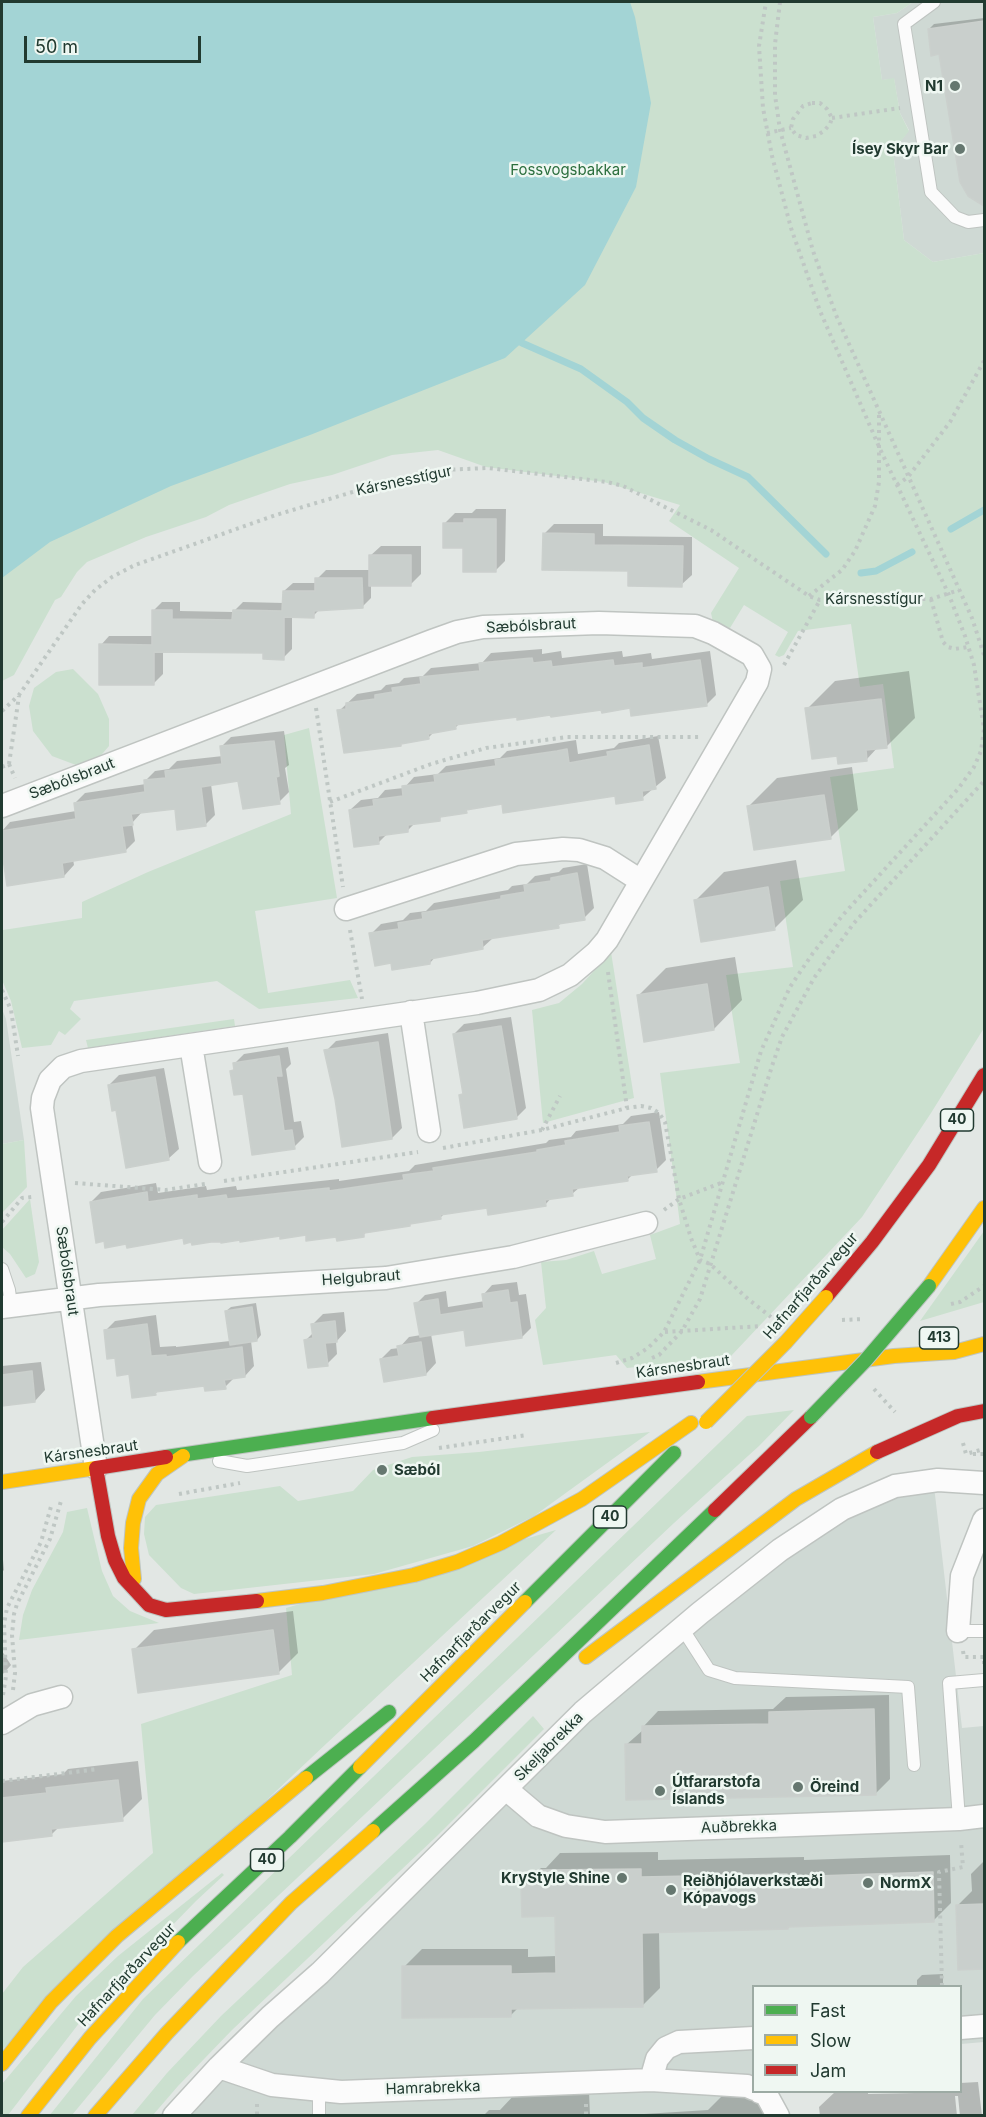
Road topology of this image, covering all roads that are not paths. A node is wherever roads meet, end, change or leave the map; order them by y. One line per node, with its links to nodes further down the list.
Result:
1 (934, 2): 2 (lane)
2 (984, 220)
3 (2, 806): 4 (street, Sæbólsbraut)
4 (641, 882): 5 (street); 6 (street, Sæbólsbraut)
5 (346, 909)
6 (411, 1012): 7 (street, Sæbólsbraut); 9 (street)
7 (191, 1045): 10 (street); 14 (street, Sæbólsbraut)
8 (984, 1075): 21 (main road, Hafnarfjarðarvegur / 40, bridge)
9 (427, 1144)
10 (210, 1162)
11 (984, 1208): 37 (main road, bridge)
12 (646, 1223): 14 (street, Helgubraut)
13 (2, 1269): 15 (lane)
14 (71, 1297): 15 (street, Helgubraut); 23 (street, Sæbólsbraut)
15 (6, 1306)
16 (938, 1338): 18 (main road, 413)
17 (984, 1344): 18 (main road, 413)
18 (894, 1356): 19 (main road, Kársnesbraut / 413)
19 (477, 1411): 22 (main road, Kársnesbraut); 22 (lane, Kársnesbraut)
20 (984, 1411): 37 (main road)
21 (699, 1422): 27 (main road); 28 (main road, Hafnarfjarðarvegur / 40)
22 (185, 1455): 23 (main road, Kársnesbraut); 27 (main road)
23 (96, 1468): 24 (main road, Kársnesbraut); 27 (main road)
24 (2, 1482)
25 (984, 1483): 29 (street, Skeljabrekka)
26 (984, 1520): 31 (street)
27 (141, 1598)
28 (515, 1612): 33 (main road); 52 (main road, Hafnarfjarðarvegur / 40)
29 (682, 1628): 38 (lane); 39 (street, Skeljabrekka)
30 (984, 1630): 31 (lane)
31 (958, 1631)
32 (984, 1680): 41 (lane)
33 (423, 1685)
34 (61, 1697): 36 (street)
35 (396, 1707): 46 (main road)
36 (3, 1715)
37 (474, 1742): 42 (main road)
38 (914, 1765)
39 (506, 1790): 41 (street, Auðbrekka); 47 (street, Skeljabrekka)
40 (984, 1816): 41 (street, Auðbrekka)
41 (959, 1819)
42 (234, 1961): 53 (main road); 54 (main road)
43 (984, 2026): 44 (street)
44 (962, 2028)
45 (752, 2038): 48 (street)
46 (2, 2064)
47 (219, 2067): 50 (street, Hamrabrekka); 55 (street, Skeljabrekka)
48 (651, 2080): 49 (street, Hamrabrekka); 50 (street, Hamrabrekka)
49 (752, 2088)
50 (319, 2089): 56 (lane)
51 (764, 2093): 57 (street)
52 (28, 2115)
53 (95, 2115)
54 (114, 2115)
55 (174, 2115)
56 (319, 2115)
57 (778, 2115)

